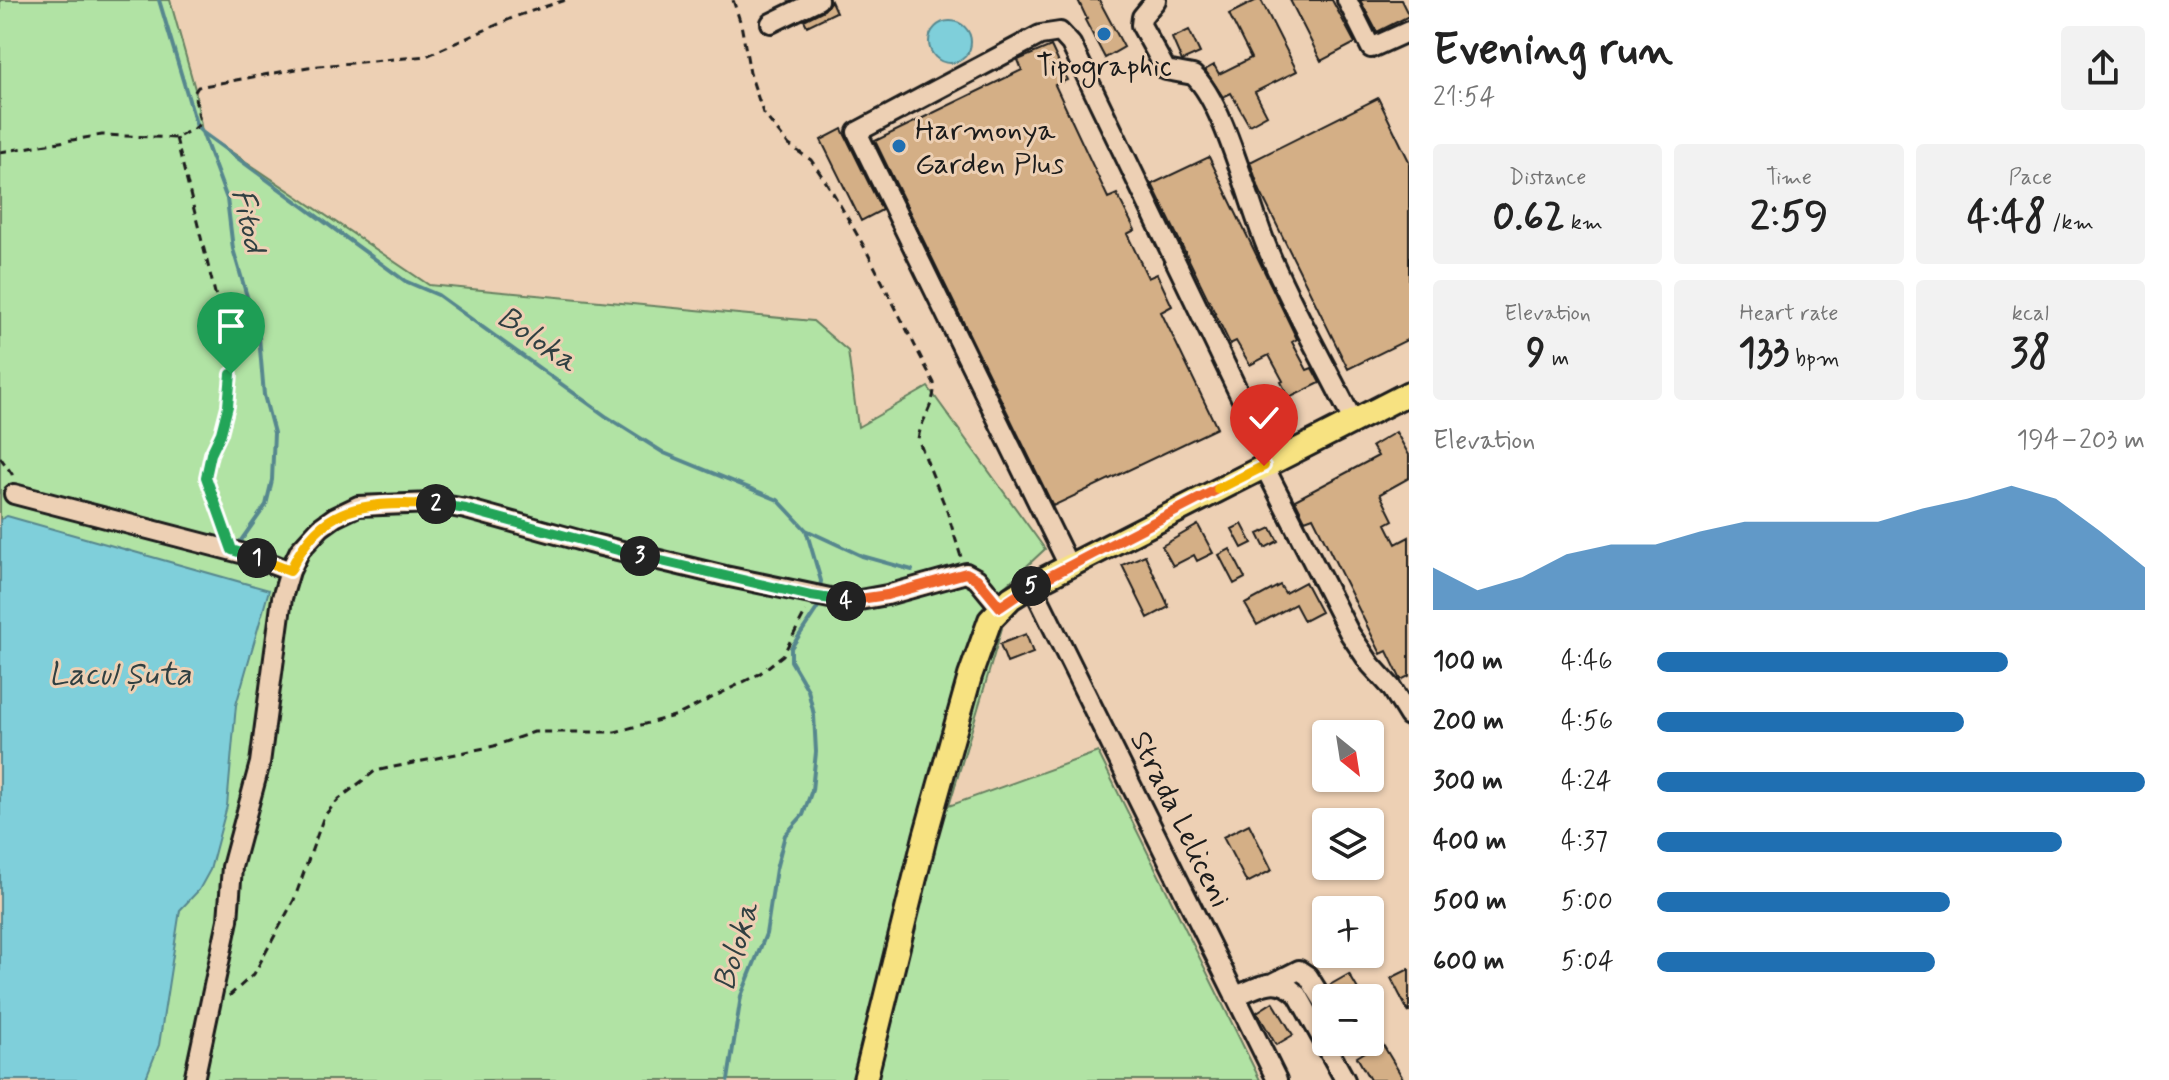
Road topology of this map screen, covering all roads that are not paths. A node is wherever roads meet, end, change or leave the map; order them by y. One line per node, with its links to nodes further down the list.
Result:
1 (818, 0): 4 (street)
2 (1156, 0): 7 (street)
3 (1347, 0): 5 (street)
4 (771, 23)
5 (1409, 31)
6 (1409, 393): 7 (main road)
7 (1353, 421): 8 (main road)
8 (1268, 464): 10 (main road); 10 (street); 14 (street)
9 (14, 494): 11 (street)
10 (1069, 566): 12 (main road)
11 (290, 571): 13 (street); 18 (street)
12 (1032, 585): 13 (main road); 17 (street, Strada Leliceni)
13 (1000, 607): 19 (main road)
14 (1409, 716)
15 (1275, 982): 16 (street); 17 (street); 21 (street)
16 (1313, 984)
17 (1235, 996): 20 (street, Strada Leliceni)
18 (194, 1080)
19 (865, 1080)
20 (1277, 1080)
21 (1345, 1080)

